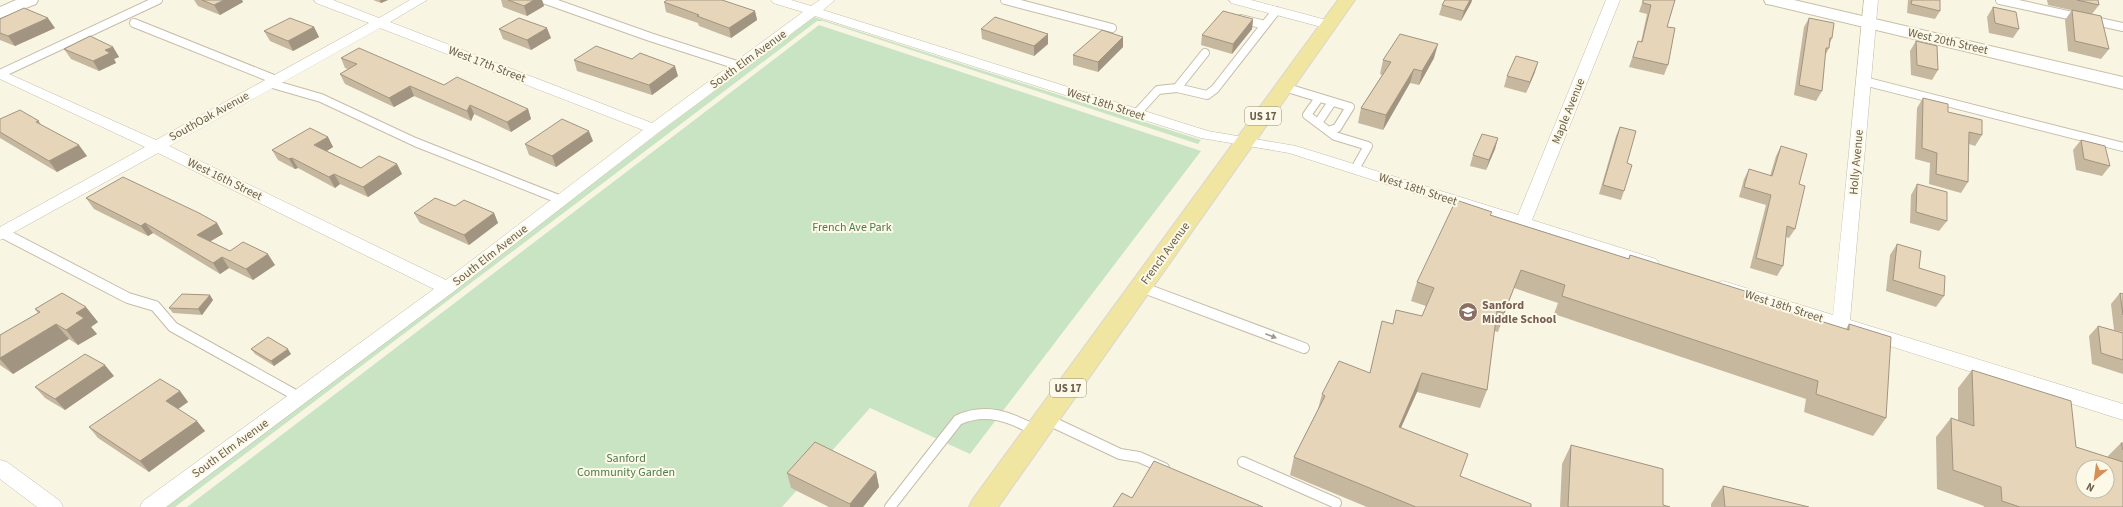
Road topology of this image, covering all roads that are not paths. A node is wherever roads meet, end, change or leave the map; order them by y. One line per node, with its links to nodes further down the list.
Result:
1 (30, 0): 17 (street)
2 (158, 0): 28 (lane)
3 (320, 0): 19 (street, West 17th Street)
4 (420, 0): 19 (street, SouthOak Avenue)
5 (546, 0): 27 (lane)
6 (778, 0): 15 (street, West 18th Street)
7 (828, 0): 15 (street, South Elm Avenue)
8 (1005, 0): 25 (lane)
9 (1236, 0): 16 (street)
10 (1347, 0): 23 (main road, French Avenue / US 17)
11 (1613, 0): 45 (street, Maple Avenue)
12 (1772, 0): 20 (street, West 20th Street)
13 (1871, 0): 20 (street, Holly Avenue)
14 (2003, 0): 24 (lane)
15 (813, 11): 27 (street, South Elm Avenue); 36 (street, West 18th Street)
16 (1276, 11): 22 (lane); 23 (street)
17 (0, 13)
18 (1231, 16): 22 (lane)
19 (380, 22): 29 (street, SouthOak Avenue); 38 (street, West 17th Street)
20 (1869, 22): 30 (street, Holly Avenue); 31 (street, West 20th Street)
21 (134, 23): 29 (lane)
22 (1265, 25): 33 (lane)
23 (1329, 25): 32 (main road, French Avenue / US 17)
24 (2123, 27)
25 (1112, 28)
26 (1205, 53): 33 (lane)
27 (740, 66): 38 (street, South Elm Avenue)
28 (0, 74): 41 (street, West 16th Street)
29 (273, 81): 41 (street, SouthOak Avenue); 44 (lane)
30 (1864, 81): 42 (lane); 51 (street, Holly Avenue)
31 (2123, 83)
32 (1284, 87): 34 (lane); 40 (main road, French Avenue / US 17)
33 (1177, 88): 36 (lane)
34 (1319, 98): 35 (lane); 37 (lane)
35 (1332, 102): 37 (lane); 39 (lane)
36 (1137, 113): 40 (street, West 18th Street)
37 (1318, 123): 39 (lane)
38 (654, 129): 44 (street, South Elm Avenue)
39 (1328, 131): 43 (lane)
40 (1246, 141): 43 (street, West 18th Street); 49 (main road, French Avenue / US 17)
41 (156, 146): 46 (street, SouthOak Avenue); 50 (street, West 16th Street)
42 (2123, 147)
43 (1355, 169): 45 (street, West 18th Street)
44 (562, 200): 50 (street, South Elm Avenue)
45 (1523, 222): 47 (street, West 18th Street)
46 (1, 234): 53 (lane)
47 (1667, 269)
48 (1705, 281): 51 (street, West 18th Street)
49 (1141, 287): 52 (lane, one-way to 52); 55 (main road, French Avenue / US 17)
50 (447, 288): 53 (street, South Elm Avenue)
51 (1841, 324): 54 (street, West 18th Street)
52 (1304, 348)
53 (299, 397): 61 (street, South Elm Avenue)
54 (2123, 412)
55 (1042, 425): 58 (lane); 62 (lane); 63 (main road, French Avenue / US 17)
56 (1242, 462): 59 (lane)
57 (0, 468): 60 (street)
58 (1174, 472)
59 (1336, 503)
60 (53, 507)
61 (150, 507)
62 (890, 507)
63 (983, 507)

